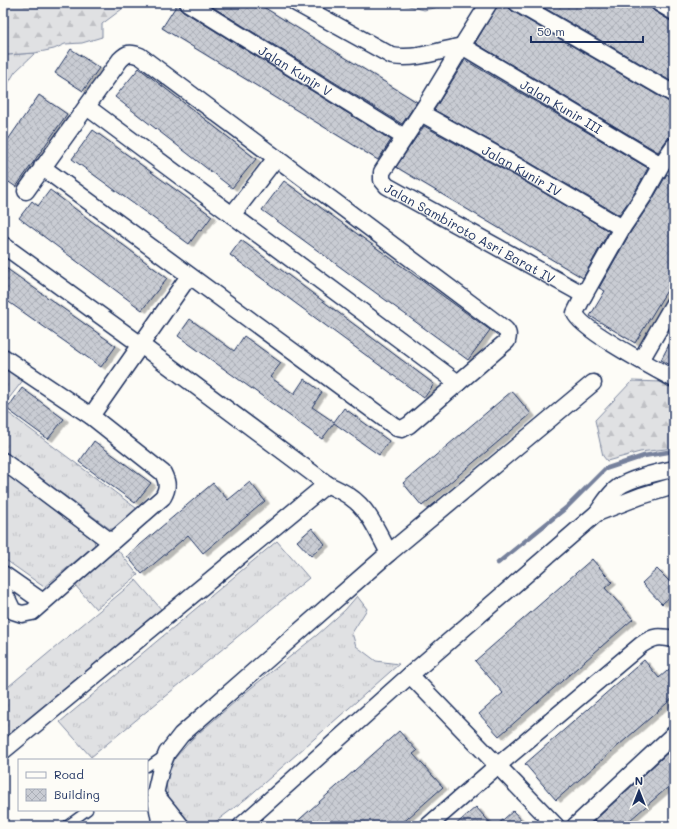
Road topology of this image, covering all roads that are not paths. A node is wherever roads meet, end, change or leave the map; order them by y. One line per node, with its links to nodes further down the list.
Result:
1 (188, 3): 11 (street, Jalan Kunir V)
2 (296, 3): 7 (street)
3 (489, 3): 7 (street)
4 (517, 3): 8 (street)
5 (659, 3): 6 (street)
6 (674, 12)
7 (462, 46): 10 (street); 14 (street, Jalan Kunir III)
8 (674, 94)
9 (87, 107): 13 (street); 15 (street); 17 (street)
10 (421, 113): 11 (street); 18 (street, Jalan Kunir IV)
11 (404, 137): 21 (street, Jalan Sambiroto Asri Barat IV)
12 (673, 150): 14 (street)
13 (276, 158): 17 (street); 28 (street)
14 (661, 165): 18 (street)
15 (42, 168): 16 (street); 20 (street)
16 (26, 191)
17 (232, 215): 28 (street)
18 (622, 228): 21 (street)
19 (3, 245): 23 (street)
20 (189, 276): 23 (street); 28 (street)
21 (584, 295): 25 (street)
22 (674, 304): 25 (street)
23 (141, 345): 29 (street); 32 (street)
24 (3, 357): 29 (street)
25 (641, 360): 26 (street)
26 (674, 379)
27 (593, 382): 36 (street)
28 (458, 383)
29 (91, 416): 35 (street)
30 (3, 461): 35 (street)
31 (674, 469): 34 (street)
32 (327, 484): 36 (street); 43 (street)
33 (674, 486): 34 (street)
34 (597, 512): 41 (street)
35 (111, 542): 39 (street)
36 (389, 553): 44 (street)
37 (3, 574): 39 (street)
38 (3, 590): 39 (street)
39 (44, 602)
40 (674, 639): 46 (street)
41 (410, 675): 46 (street); 52 (street)
42 (674, 734): 55 (street)
43 (3, 751)
44 (167, 753): 45 (lane); 47 (street)
45 (148, 766)
46 (497, 766): 53 (street); 54 (street)
47 (155, 794): 50 (street); 51 (street)
48 (87, 811): 49 (lane)
49 (66, 826)
50 (161, 826)
51 (181, 826)
52 (241, 826)
53 (428, 826)
54 (556, 826)
55 (575, 826)

